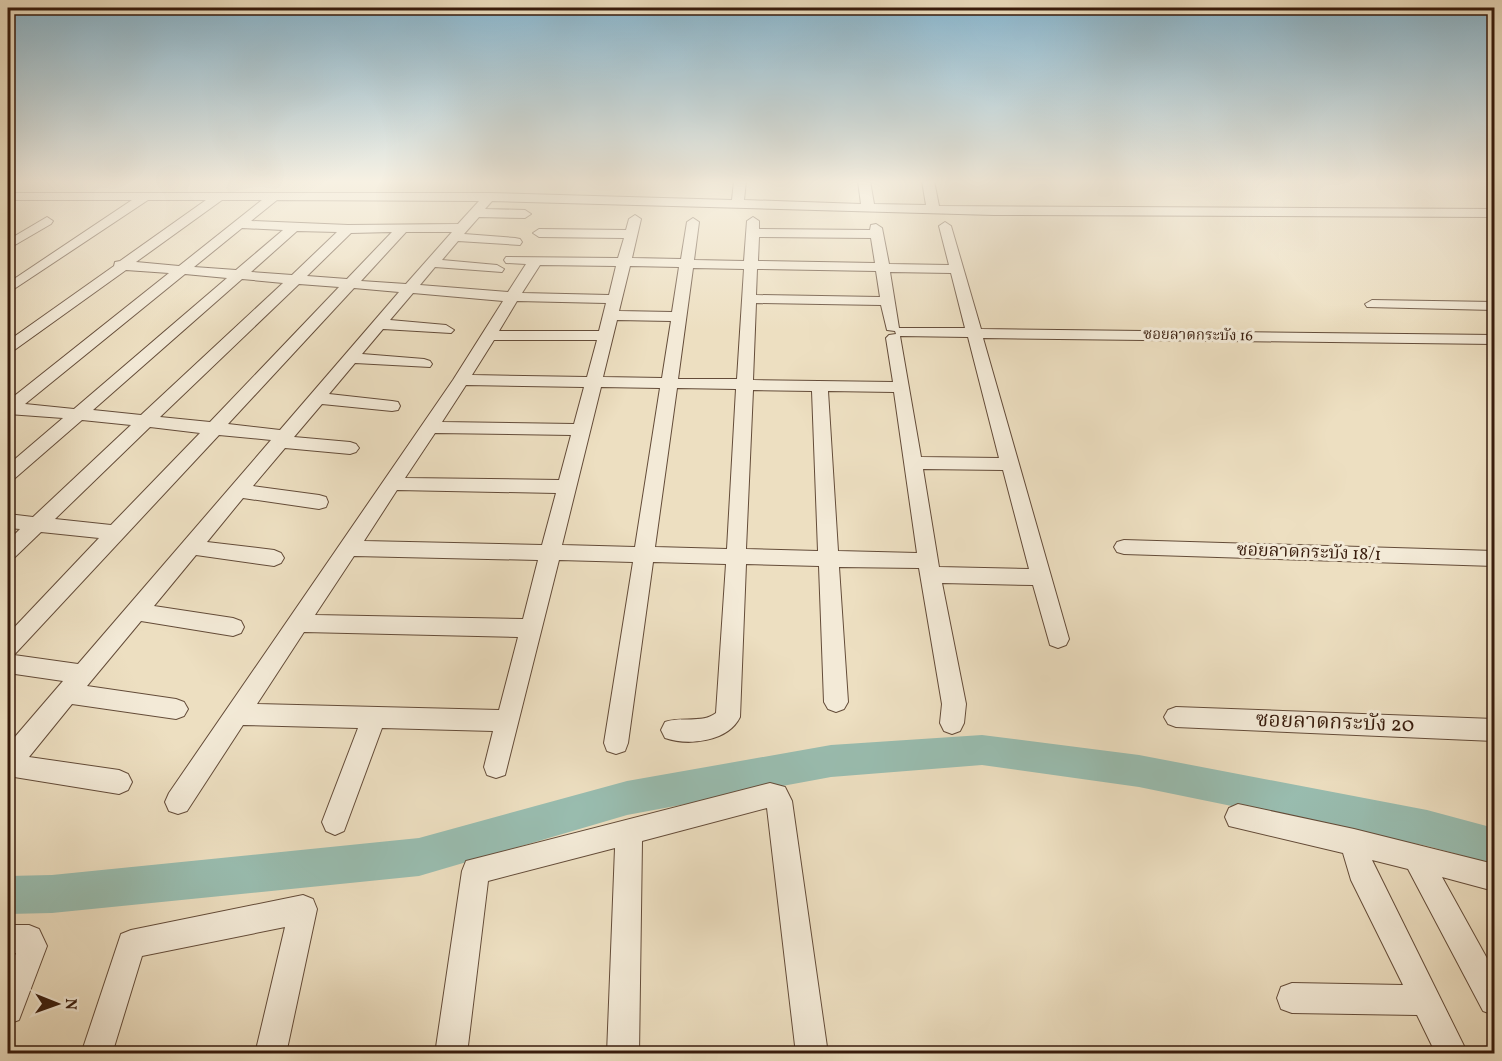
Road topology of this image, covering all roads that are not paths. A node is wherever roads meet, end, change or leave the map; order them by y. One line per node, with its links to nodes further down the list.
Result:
1 (8, 231): 2 (street)
2 (31, 231): 19 (street)
3 (97, 231): 34 (street)
4 (170, 231): 24 (street)
5 (231, 231): 30 (street)
6 (290, 231): 31 (street)
7 (346, 231): 32 (street)
8 (401, 231): 33 (street)
9 (438, 231): 16 (street)
10 (572, 231): 17 (street)
11 (632, 231): 23 (street)
12 (692, 231): 25 (street)
13 (752, 231): 26 (street)
14 (861, 231): 27 (street)
15 (946, 231): 29 (street)
16 (459, 232): 18 (street); 22 (street)
17 (539, 233)
18 (515, 242)
19 (8, 245)
20 (511, 260): 21 (street)
21 (535, 261): 23 (street); 36 (street)
22 (432, 263): 28 (street); 35 (street)
23 (623, 264): 25 (street); 41 (street)
24 (120, 265): 30 (street); 50 (street)
25 (687, 265): 26 (street); 42 (street)
26 (750, 266): 27 (street); 37 (street)
27 (882, 268): 29 (street); 38 (street)
28 (497, 269)
29 (957, 269): 46 (street)
30 (180, 270): 31 (street); 61 (street)
31 (237, 274): 32 (street); 62 (street)
32 (293, 279): 33 (street); 63 (street)
33 (348, 284): 35 (street); 65 (street)
34 (8, 288)
35 (409, 289): 36 (street); 43 (street)
36 (512, 297): 41 (street); 47 (street)
37 (749, 299): 38 (street); 56 (street)
38 (888, 301): 45 (street)
39 (1372, 304): 40 (street)
40 (1494, 306)
41 (613, 307): 42 (street); 48 (street)
42 (679, 317): 55 (street)
43 (380, 324): 44 (street); 51 (street)
44 (446, 330)
45 (896, 332): 46 (street, ซอยลาดกระบัง 16); 58 (street)
46 (972, 333): 49 (street, ซอยลาดกระบัง 16); 70 (street)
47 (489, 335): 48 (street); 53 (street)
48 (605, 336): 54 (street)
49 (1494, 340)
50 (8, 348)
51 (351, 358): 52 (street); 59 (street)
52 (424, 364)
53 (461, 380): 54 (street); 64 (street)
54 (593, 382): 55 (street); 66 (street)
55 (669, 383): 56 (street); 84 (street)
56 (745, 384): 57 (street); 85 (street)
57 (820, 386): 58 (street); 87 (street)
58 (901, 387): 69 (street)
59 (318, 398): 60 (street); 67 (street)
60 (392, 406)
61 (8, 408): 62 (street)
62 (78, 415): 63 (street); 71 (street)
63 (145, 422): 65 (street); 77 (street)
64 (429, 427): 66 (street); 72 (street)
65 (213, 429): 67 (street); 78 (street)
66 (581, 430): 73 (street)
67 (283, 439): 68 (street); 74 (street)
68 (350, 448)
69 (913, 463): 70 (street); 89 (street)
70 (1010, 464): 90 (street)
71 (8, 476)
72 (391, 484): 73 (street); 80 (street)
73 (567, 487): 83 (street)
74 (239, 491): 75 (street); 79 (street)
75 (319, 502)
76 (8, 521): 77 (street)
77 (37, 524): 78 (street); 82 (street)
78 (115, 533): 96 (street)
79 (192, 547): 86 (street); 91 (street)
80 (348, 548): 83 (street); 92 (street)
81 (1124, 548): 88 (street, ซอยลาดกระบัง 18/1)
82 (8, 552)
83 (550, 553): 84 (street); 94 (street)
84 (644, 555): 85 (street); 109 (street)
85 (736, 557): 87 (street); 107 (street)
86 (274, 558)
87 (828, 559): 89 (street); 100 (street)
88 (1494, 559)
89 (929, 568): 90 (street); 106 (street)
90 (1041, 577): 95 (street)
91 (137, 612): 93 (street); 98 (street)
92 (298, 623): 94 (street); 102 (street)
93 (233, 627)
94 (531, 628): 105 (street)
95 (1058, 639)
96 (8, 648)
97 (8, 664): 98 (street)
98 (83, 674): 99 (street)
99 (67, 693): 101 (street); 110 (street)
100 (836, 702)
101 (176, 709)
102 (237, 714): 104 (street); 113 (street)
103 (1176, 717): 108 (street, ซอยลาดกระบัง 20)
104 (374, 718): 105 (street); 115 (street)
105 (507, 721): 111 (street)
106 (952, 723)
107 (673, 730)
108 (1494, 730)
109 (616, 743)
110 (10, 756): 112 (street)
111 (496, 767)
112 (119, 782)
113 (178, 802)
114 (1238, 817): 117 (street)
115 (335, 822)
116 (629, 833): 127 (street); 128 (street); 129 (street)
117 (1354, 842): 118 (street); 122 (street)
118 (1416, 857): 119 (street); 123 (street)
119 (1494, 878)
120 (8, 939): 124 (street)
121 (1292, 998): 122 (street)
122 (1426, 1000): 130 (street)
123 (1494, 1000)
124 (8, 1009)
125 (96, 1053): 126 (street)
126 (270, 1053)
127 (451, 1053)
128 (623, 1053)
129 (812, 1053)
130 (1453, 1053)

